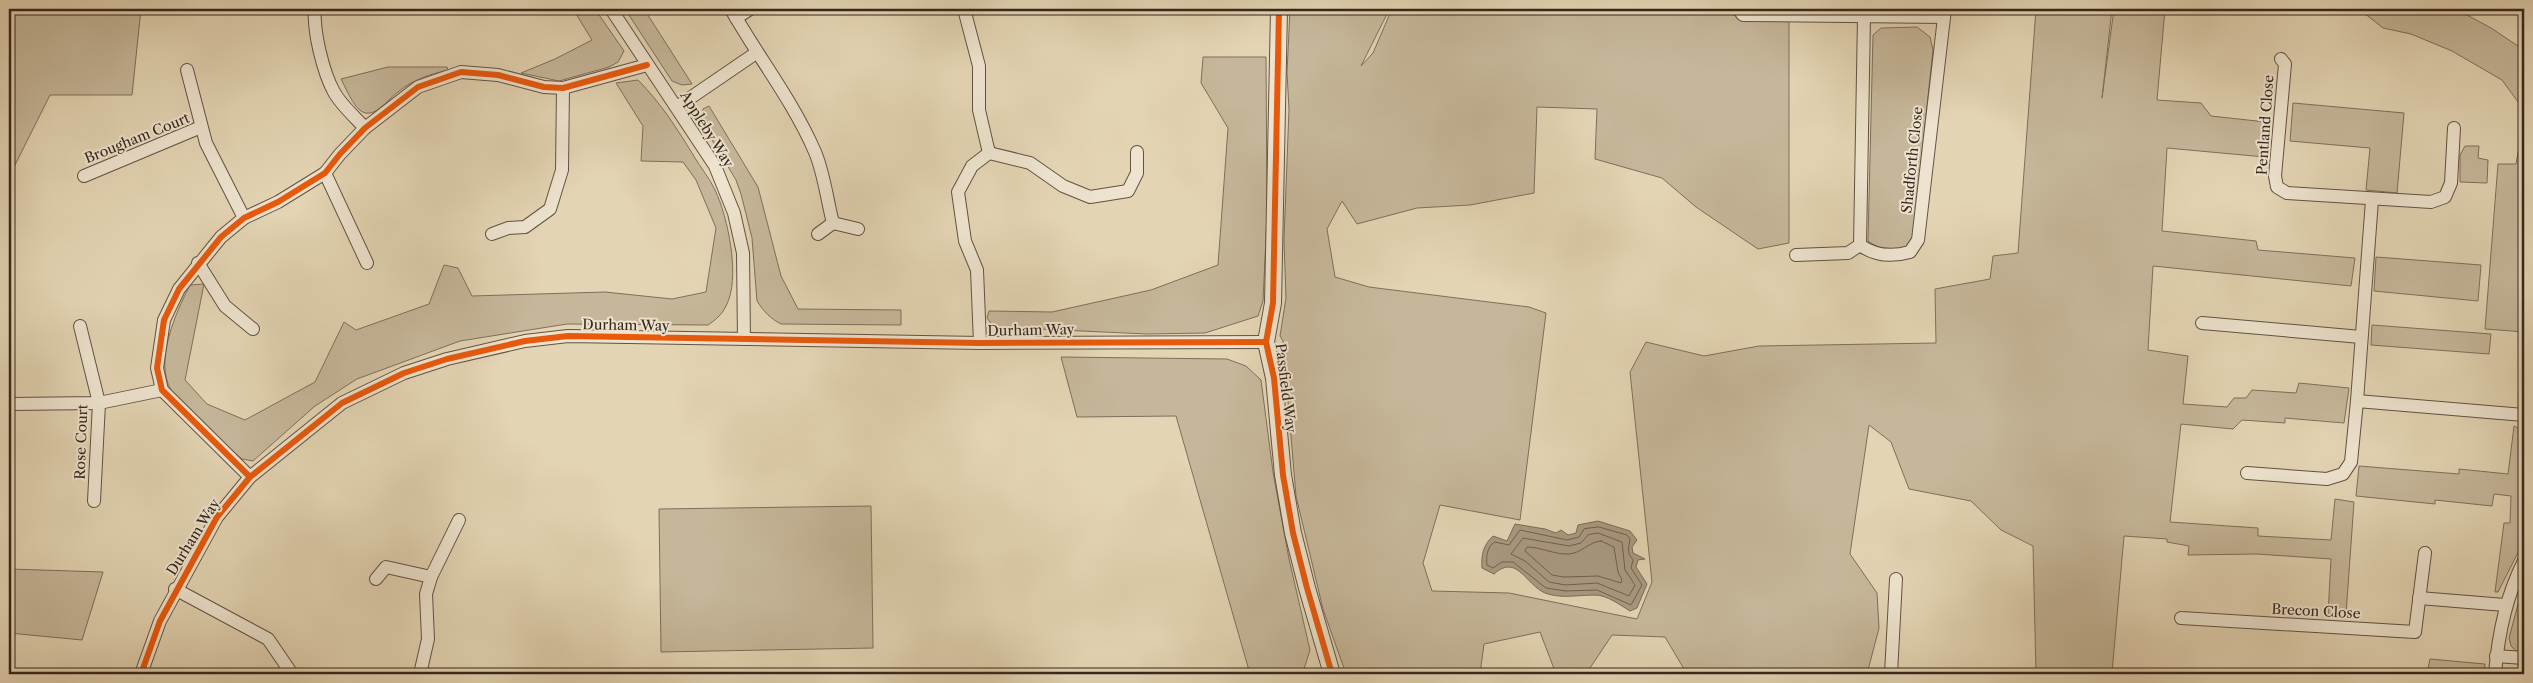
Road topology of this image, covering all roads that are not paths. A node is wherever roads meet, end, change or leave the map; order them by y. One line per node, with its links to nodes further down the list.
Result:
1 (315, 9): 17 (street)
2 (612, 9): 12 (street, Appleby Way)
3 (750, 9): 7 (street)
4 (964, 9): 20 (street)
5 (1279, 9): 38 (street, Passfield Way)
6 (1738, 9): 9 (street, Shadforth Close)
7 (733, 13): 10 (street)
8 (1944, 13): 9 (street, Shadforth Close); 29 (street, Shadforth Close)
9 (1864, 16): 29 (street)
10 (756, 53): 15 (street); 25 (street)
11 (2282, 59): 23 (street, Pentland Close)
12 (647, 65): 14 (street); 15 (street, Appleby Way)
13 (187, 70): 16 (street, Brougham Court)
14 (563, 88): 17 (street); 27 (street)
15 (677, 107): 37 (street, Appleby Way)
16 (202, 127): 22 (street, Brougham Court); 24 (street, Brougham Court)
17 (365, 128): 21 (street)
18 (2454, 128): 23 (street, Pentland Close)
19 (1137, 152): 20 (street)
20 (989, 153): 39 (street)
21 (325, 173): 24 (street); 31 (street)
22 (84, 176)
23 (2372, 200): 36 (street)
24 (244, 218): 32 (street)
25 (833, 223): 26 (street); 28 (street)
26 (858, 229)
27 (492, 234)
28 (818, 234)
29 (1860, 245): 30 (street)
30 (1796, 255)
31 (367, 263)
32 (198, 264): 35 (street); 40 (street)
33 (2202, 323): 36 (street)
34 (80, 326): 42 (street, Rose Court)
35 (253, 329)
36 (2361, 337): 41 (street)
37 (744, 339): 39 (street, Durham Way); 46 (street, Durham Way)
38 (1266, 342): 39 (street, Durham Way); 63 (street, Passfield Way)
39 (980, 343)
40 (162, 390): 42 (street); 46 (street)
41 (2357, 401): 44 (street); 45 (street)
42 (100, 403): 43 (street); 47 (street, Rose Court)
43 (9, 404)
44 (2524, 415)
45 (2247, 473)
46 (250, 477): 54 (street, Durham Way)
47 (94, 501)
48 (459, 520): 51 (street)
49 (2425, 553): 55 (street, Brecon Close)
50 (2524, 561): 56 (street)
51 (431, 577): 52 (street); 62 (street)
52 (376, 579)
53 (1896, 579): 64 (street)
54 (175, 589): 60 (street, Durham Way); 61 (street)
55 (2420, 598): 56 (street); 57 (street, Brecon Close)
56 (2505, 606): 58 (street)
57 (2181, 618)
58 (2496, 656): 59 (street); 65 (street)
59 (2524, 658)
60 (141, 674)
61 (292, 674)
62 (420, 674)
63 (1332, 674)
64 (1891, 674)
65 (2495, 674)

